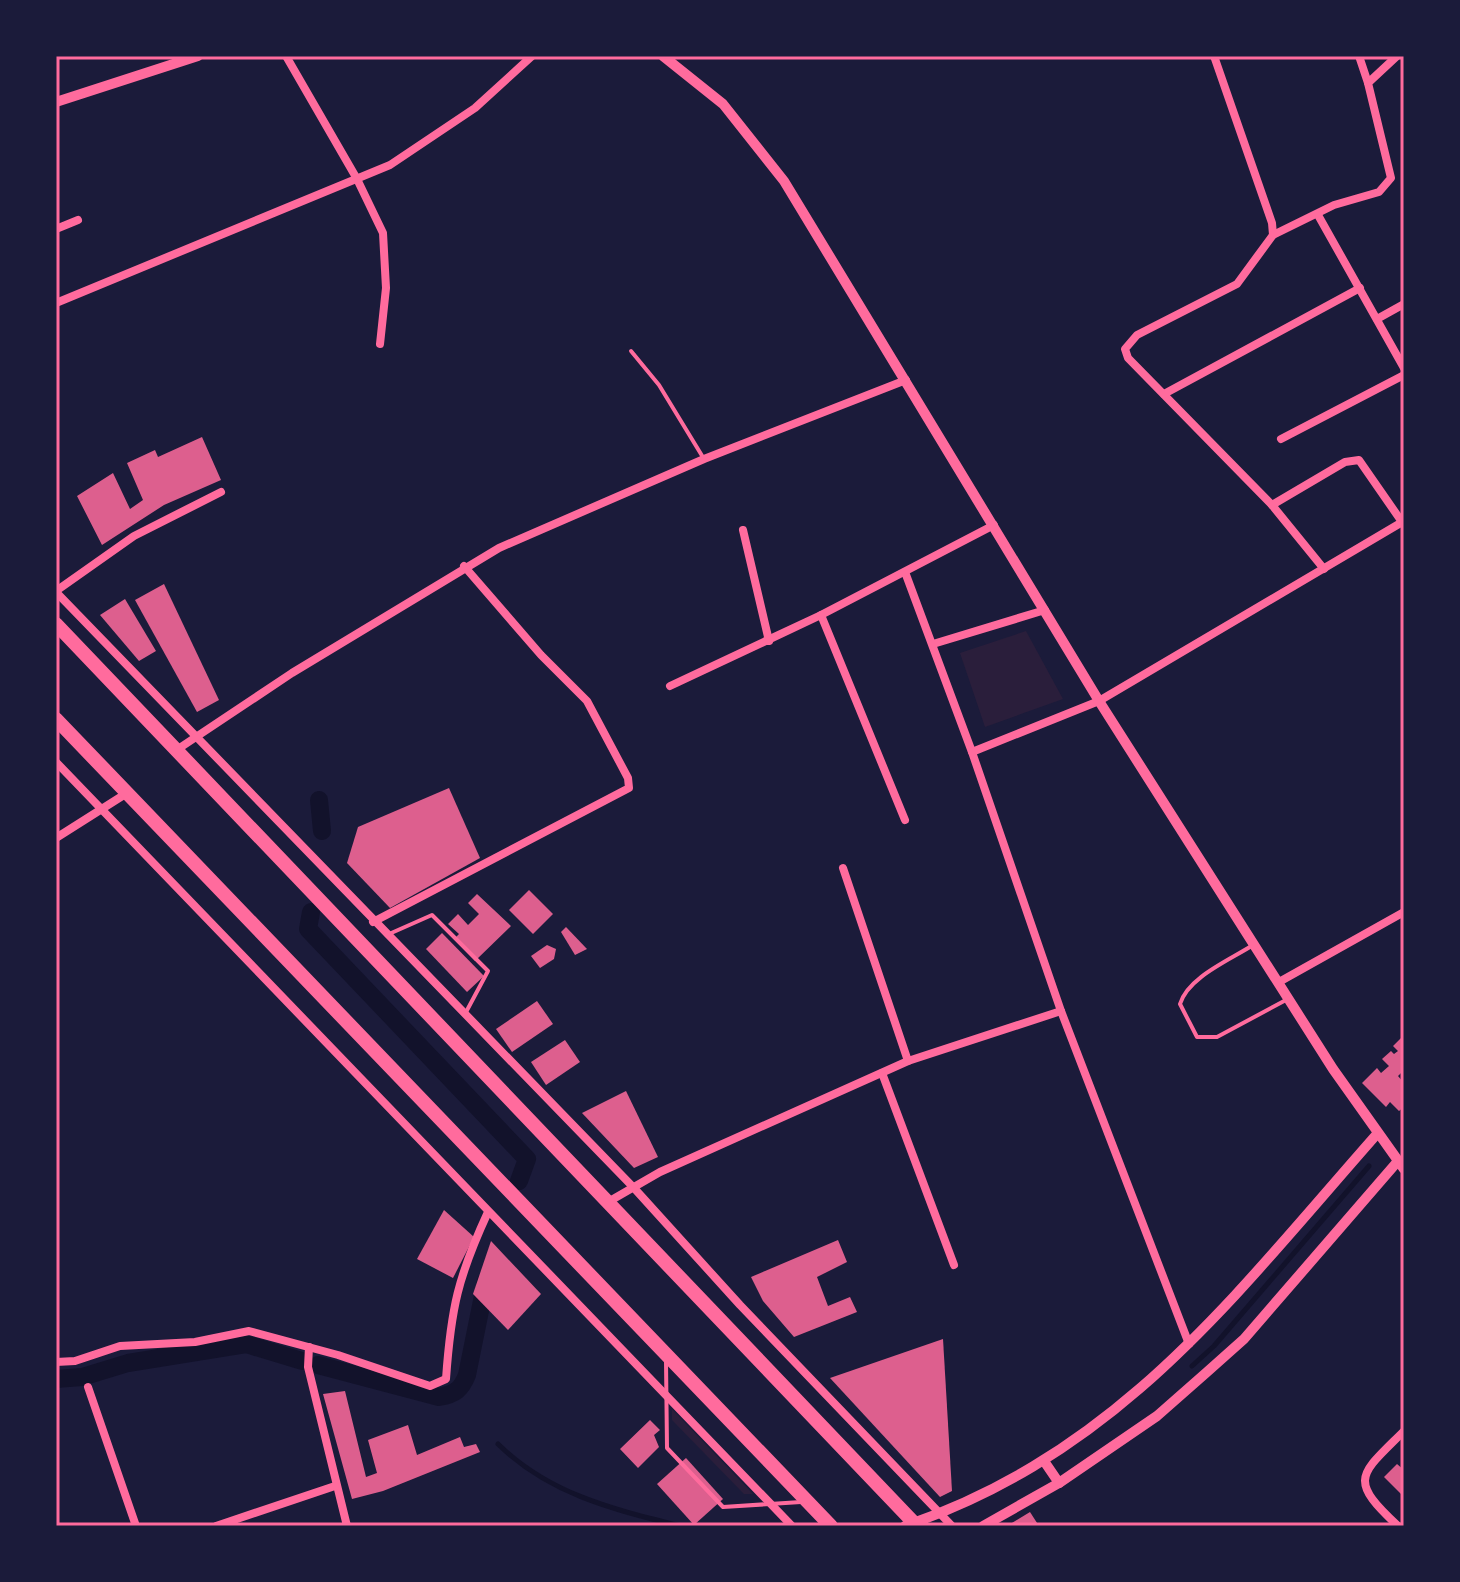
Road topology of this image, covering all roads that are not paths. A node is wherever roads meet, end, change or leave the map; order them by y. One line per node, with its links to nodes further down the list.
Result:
1 (198, 56): 9 (street)
2 (286, 56): 10 (street)
3 (532, 56): 10 (street)
4 (663, 56): 23 (street)
5 (1214, 56): 14 (street)
6 (1359, 56): 8 (street)
7 (1397, 56): 8 (street)
8 (1368, 83): 11 (street)
9 (56, 102)
10 (357, 179): 16 (street); 19 (street)
11 (1318, 215): 14 (street); 15 (street)
12 (78, 220): 13 (street)
13 (56, 229)
14 (1273, 235): 24 (street)
15 (1360, 288): 18 (street); 24 (street)
16 (56, 302)
17 (1404, 304): 18 (street)
18 (1377, 319): 21 (street)
19 (380, 344)
20 (631, 351): 26 (lane)
21 (1404, 368)
22 (1404, 375): 25 (street)
23 (906, 380): 26 (street); 30 (street)
24 (1164, 394): 28 (street)
25 (1281, 439)
26 (704, 459): 32 (street)
27 (221, 492): 35 (street)
28 (1272, 505): 29 (street); 33 (street)
29 (1403, 521): 33 (street)
30 (994, 525): 34 (street); 36 (street)
31 (743, 530): 39 (street)
32 (464, 566): 44 (street); 54 (street)
33 (1324, 569): 42 (street)
34 (905, 572): 37 (street); 40 (street)
35 (56, 591): 44 (street)
36 (1045, 610): 40 (street); 42 (street)
37 (821, 615): 39 (street); 50 (street)
38 (56, 624): 45 (highway)
39 (769, 641): 41 (street)
40 (933, 644): 46 (street)
41 (670, 686)
42 (1099, 701): 46 (street); 56 (street)
43 (56, 719): 48 (highway)
44 (198, 735): 45 (street); 54 (street)
45 (175, 751): 66 (highway)
46 (972, 752): 59 (street)
47 (56, 762): 49 (street)
48 (127, 793): 49 (street); 71 (highway)
49 (102, 810): 51 (street); 67 (street)
50 (905, 820)
51 (56, 838)
52 (843, 868): 61 (street)
53 (1404, 912): 57 (street)
54 (373, 922): 55 (street)
55 (386, 935): 60 (street); 60 (lane)
56 (1255, 944): 57 (street); 58 (lane)
57 (1279, 982): 58 (street)
58 (1289, 998): 63 (street)
59 (1061, 1011): 61 (street); 69 (street)
60 (464, 1016): 65 (street)
61 (908, 1061): 62 (street)
62 (882, 1073): 65 (street); 68 (street)
63 (1377, 1134): 64 (street); 69 (street)
64 (1401, 1165): 77 (street)
65 (634, 1188): 66 (street); 81 (street)
66 (608, 1202): 82 (highway)
67 (488, 1212): 70 (street); 74 (street)
68 (954, 1265)
69 (1189, 1345): 76 (street)
70 (309, 1347): 72 (street); 78 (street)
71 (666, 1355): 74 (lane); 79 (highway)
72 (56, 1362)
73 (88, 1387): 83 (street)
74 (666, 1395): 80 (street); 80 (lane)
75 (1404, 1431): 90 (street)
76 (1044, 1461): 77 (street); 81 (street)
77 (1059, 1483): 89 (street)
78 (335, 1486): 84 (street); 85 (street)
79 (808, 1502): 80 (lane); 87 (highway)
80 (771, 1504): 86 (street)
81 (941, 1513): 82 (street); 88 (street)
82 (912, 1525)
83 (136, 1526)
84 (216, 1526)
85 (347, 1526)
86 (792, 1526)
87 (831, 1526)
88 (952, 1526)
89 (983, 1526)
90 (1398, 1526)

